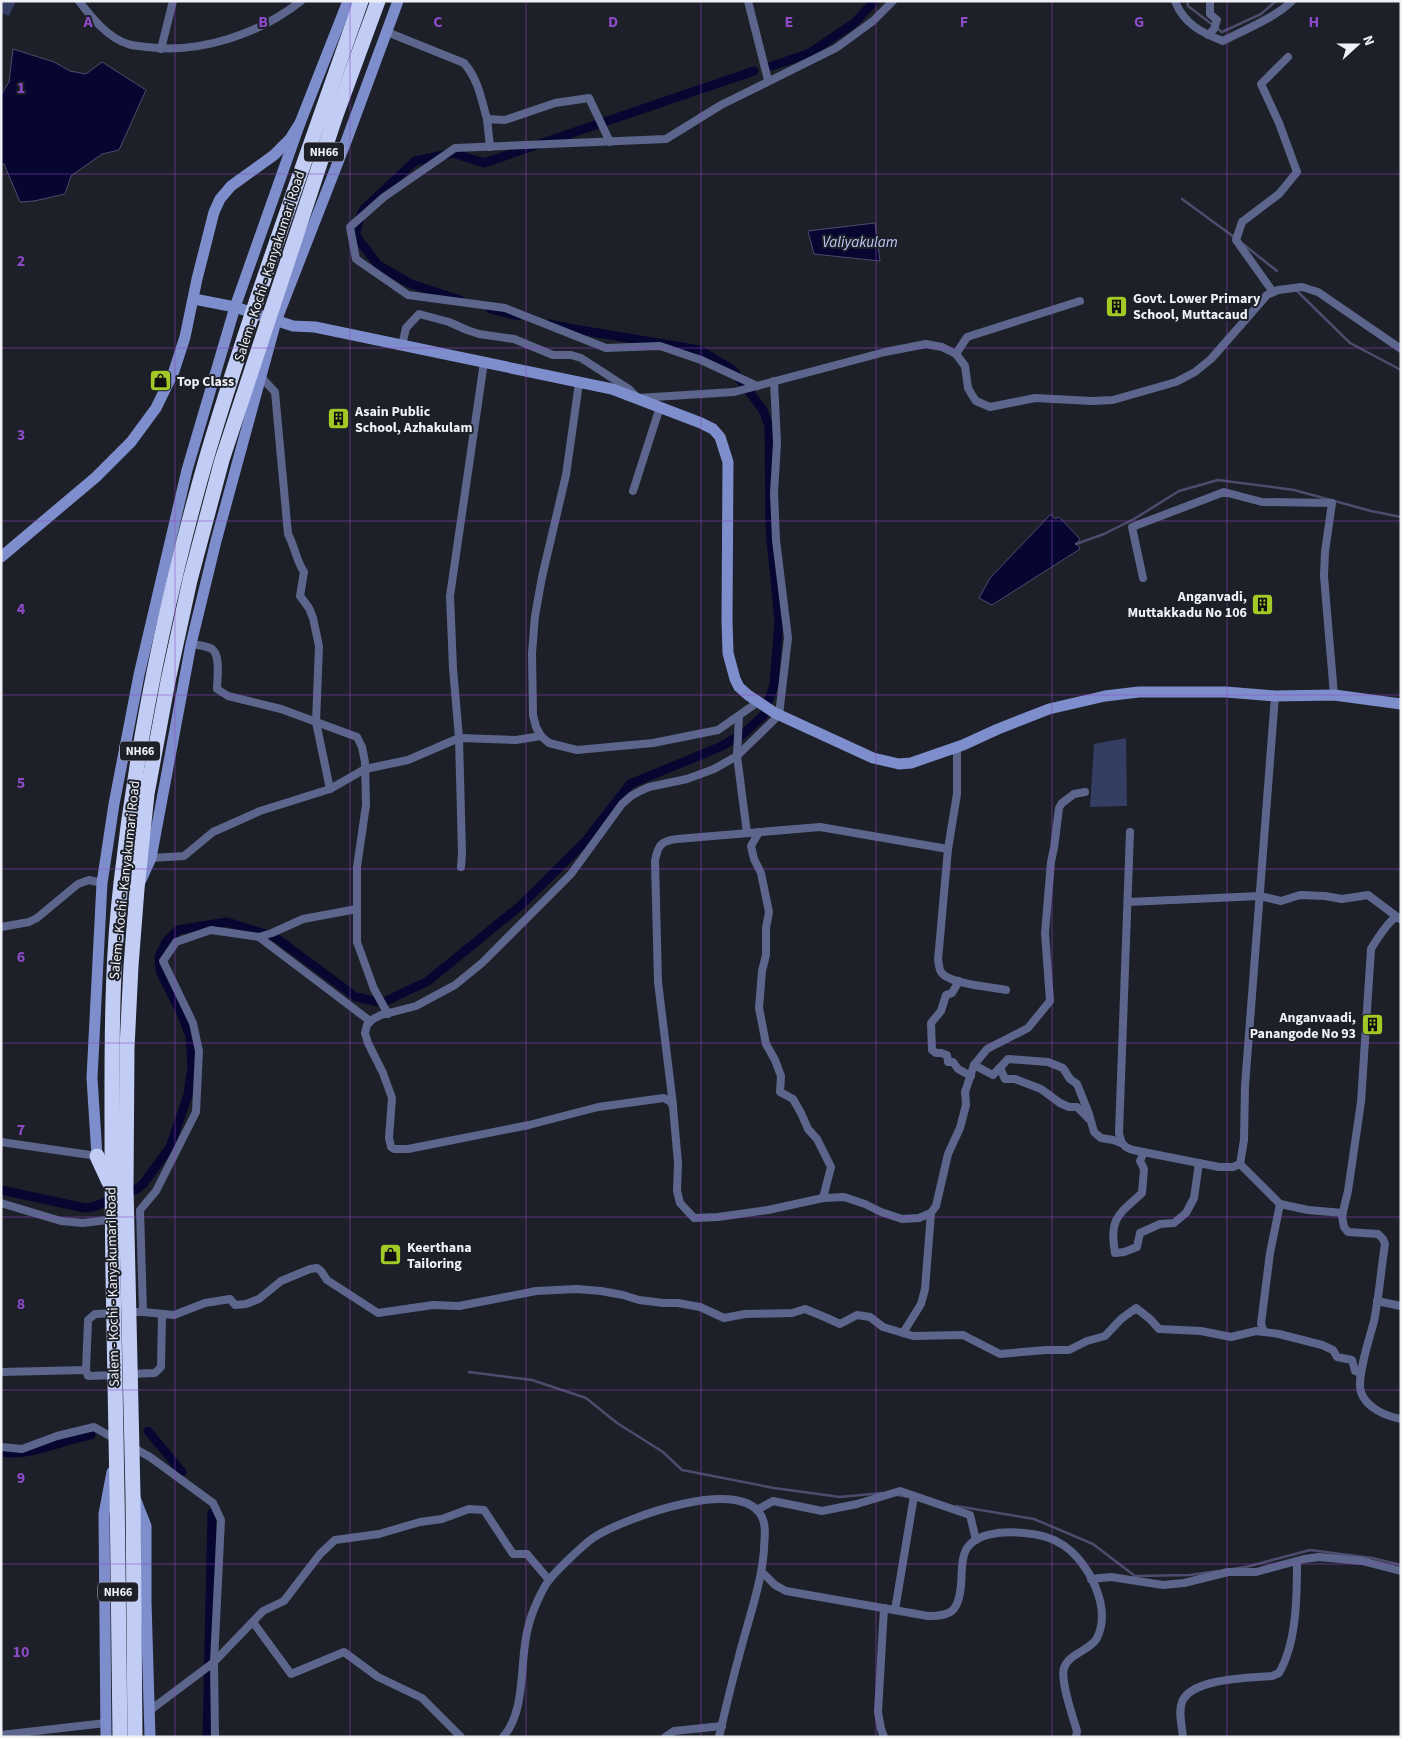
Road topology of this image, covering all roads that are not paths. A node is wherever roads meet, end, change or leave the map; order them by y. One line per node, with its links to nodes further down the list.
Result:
1 (80, 1): 15 (street)
2 (174, 1): 15 (street)
3 (301, 1): 15 (street)
4 (348, 1): 19 (street)
5 (361, 1): 76 (highway, Salem - Kochi - Kanyakumari Road / NH66)
6 (378, 1): 62 (highway, Salem - Kochi - Kanyakumari Road / NH66)
7 (398, 1): 13 (street)
8 (748, 1): 17 (street)
9 (893, 1): 17 (street)
10 (1175, 1): 14 (street)
11 (1210, 1): 14 (street)
12 (1292, 1): 14 (street)
13 (387, 32): 18 (street); 26 (street)
14 (1208, 35)
15 (161, 49)
16 (1288, 57): 22 (street)
17 (768, 80): 20 (street)
18 (487, 118): 20 (street); 21 (street)
19 (300, 123): 23 (street); 25 (street)
20 (610, 142): 21 (street)
21 (490, 147): 34 (street)
22 (1273, 292): 28 (street); 29 (street)
23 (194, 299): 25 (street); 38 (street)
24 (1080, 301): 29 (street)
25 (235, 307): 26 (street); 61 (street)
26 (276, 321): 27 (street); 31 (street)
27 (402, 345): 30 (street); 35 (street)
28 (1401, 349)
29 (956, 354): 32 (street)
30 (484, 362): 33 (street); 49 (street)
31 (261, 377): 40 (street); 47 (street)
32 (774, 381): 34 (street); 45 (street)
33 (579, 383): 35 (street); 48 (street)
34 (757, 386): 35 (street)
35 (638, 398): 36 (street)
36 (660, 407): 37 (street); 43 (street)
37 (633, 491)
38 (1, 557)
39 (1143, 578): 42 (street)
40 (191, 644): 47 (street); 59 (street)
41 (1274, 696): 42 (street); 50 (street); 63 (street)
42 (1334, 696): 44 (street)
43 (758, 702): 45 (street); 46 (street)
44 (1401, 704)
45 (777, 714): 50 (street); 51 (street)
46 (739, 716): 48 (street); 51 (street)
47 (316, 722): 52 (street); 53 (street)
48 (541, 736): 49 (street)
49 (459, 738): 52 (street); 60 (street)
50 (957, 747): 58 (street)
51 (737, 756): 57 (street); 71 (street)
52 (365, 769): 53 (street); 65 (street)
53 (330, 789): 59 (street)
54 (1084, 792): 73 (street)
55 (758, 832): 57 (street); 58 (street); 87 (street)
56 (1130, 832): 64 (street)
57 (747, 833): 78 (street)
58 (948, 849): 69 (street)
59 (151, 858): 62 (street)
60 (461, 866)
61 (102, 882): 67 (street); 83 (street)
62 (137, 889): 77 (highway, Salem - Kochi - Kanyakumari Road / NH66)
63 (1260, 896): 64 (street); 66 (street); 85 (street)
64 (1128, 902): 81 (street)
65 (357, 909): 68 (street); 71 (street)
66 (1398, 918): 92 (street)
67 (1, 928)
68 (259, 936): 72 (street); 90 (street)
69 (959, 981): 70 (street); 75 (street)
70 (1006, 990)
71 (388, 1014): 72 (street)
72 (370, 1022): 78 (street)
73 (974, 1065): 74 (street); 75 (street)
74 (1000, 1068): 79 (street); 79 (street)
75 (970, 1076): 91 (street)
76 (112, 1081): 77 (highway); 86 (highway, Salem - Kochi - Kanyakumari Road / NH66)
77 (128, 1082): 86 (highway, Salem - Kochi - Kanyakumari Road / NH66)
78 (673, 1107): 87 (street)
79 (1091, 1120): 81 (street)
80 (1, 1142): 83 (street)
81 (1120, 1143): 82 (street)
82 (1144, 1152): 84 (street); 84 (street)
83 (97, 1156): 86 (highway)
84 (1199, 1163): 85 (street)
85 (1240, 1164): 89 (street)
86 (119, 1188): 104 (highway, Salem - Kochi - Kanyakumari Road / NH66); 105 (highway, Salem - Kochi - Kanyakumari Road / NH66)
87 (823, 1198): 91 (street)
88 (1, 1203): 90 (street)
89 (1280, 1204): 92 (street); 97 (street)
90 (140, 1210): 95 (street)
91 (931, 1213): 98 (street)
92 (1343, 1213): 93 (street)
93 (1377, 1301): 94 (street); 101 (street)
94 (1401, 1306)
95 (143, 1312): 96 (street); 99 (street)
96 (162, 1315): 98 (street); 99 (street)
97 (1264, 1332): 98 (street); 101 (street)
98 (903, 1333)
99 (86, 1370): 100 (street)
100 (1, 1372)
101 (1361, 1373): 102 (street)
102 (1401, 1419)
103 (1, 1447): 117 (street)
104 (116, 1448): 119 (street); 124 (highway, Salem - Kochi - Kanyakumari Road / NH66)
105 (133, 1495): 118 (street); 125 (highway, Salem - Kochi - Kanyakumari Road / NH66)
106 (914, 1496): 107 (street); 108 (street); 115 (street)
107 (757, 1510): 111 (street); 113 (street)
108 (976, 1540): 112 (street); 115 (street)
109 (1297, 1561): 110 (street); 112 (street); 133 (street)
110 (1401, 1571)
111 (762, 1572): 114 (street); 120 (street)
112 (1092, 1578): 132 (street)
113 (549, 1580): 116 (street); 129 (street)
114 (884, 1608): 115 (street); 121 (street)
115 (894, 1610)
116 (253, 1622): 117 (street); 128 (street)
117 (213, 1663): 118 (street); 127 (street)
118 (150, 1711): 126 (street)
119 (106, 1722): 122 (street); 123 (street)
120 (722, 1726): 130 (street); 131 (street)
121 (881, 1734)
122 (1, 1735)
123 (106, 1737)
124 (120, 1737)
125 (135, 1737)
126 (150, 1737)
127 (215, 1737)
128 (461, 1737)
129 (503, 1737)
130 (665, 1737)
131 (720, 1737)
132 (1076, 1737)
133 (1183, 1737)

